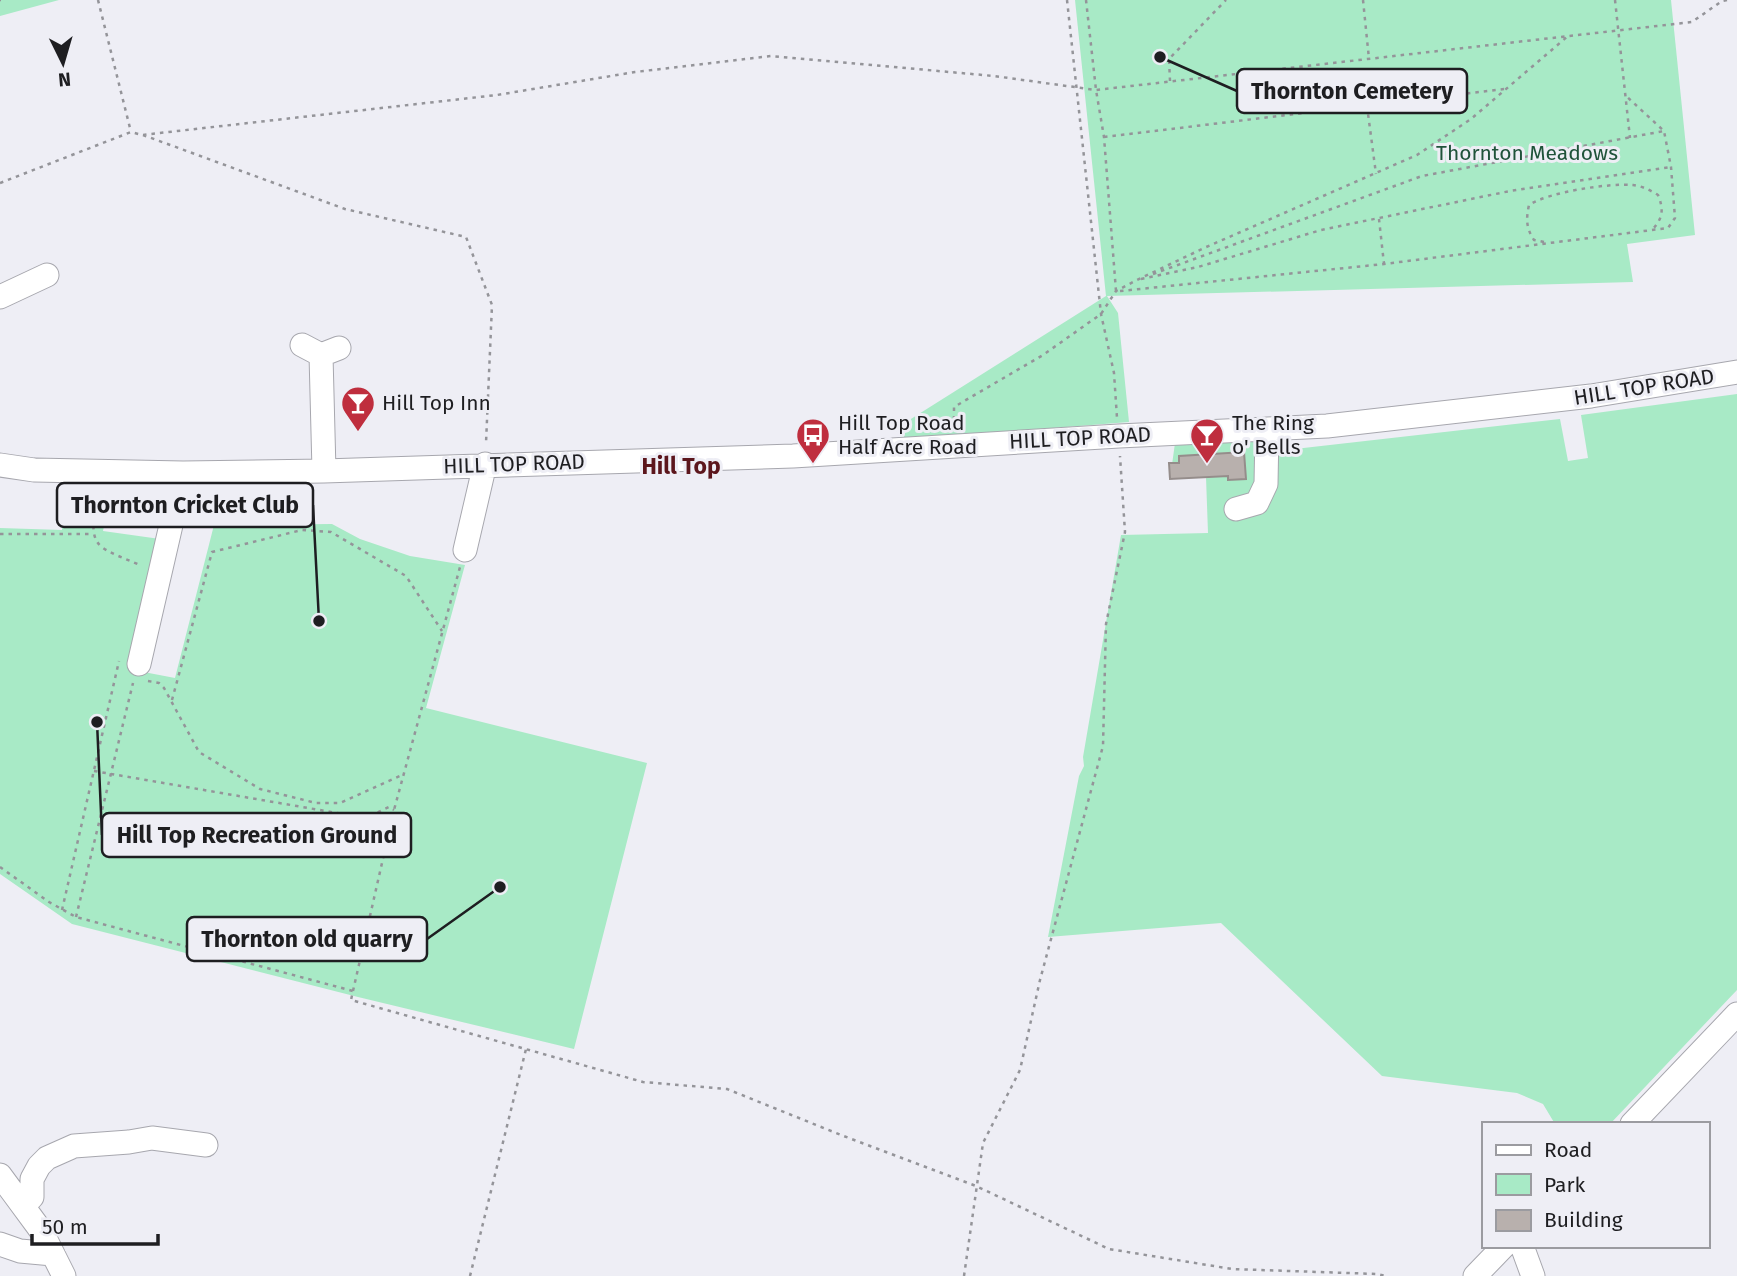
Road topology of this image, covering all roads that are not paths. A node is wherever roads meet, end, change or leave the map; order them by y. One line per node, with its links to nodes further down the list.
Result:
1 (47, 275): 2 (street)
2 (0, 297)
3 (321, 350): 8 (street)
4 (1737, 372): 5 (street, HILL TOP ROAD)
5 (1267, 430): 6 (street, HILL TOP ROAD); 10 (street)
6 (485, 464): 8 (street, HILL TOP ROAD); 11 (street)
7 (0, 465): 9 (street, HILL TOP ROAD)
8 (324, 471): 9 (street, HILL TOP ROAD)
9 (183, 473): 12 (street)
10 (1236, 509)
11 (465, 550)
12 (135, 670)
13 (1737, 1013): 14 (street)
14 (1634, 1122)
15 (206, 1145): 17 (street)
16 (0, 1175): 17 (street)
17 (21, 1201): 21 (street)
18 (0, 1244): 21 (street)
19 (1502, 1248): 23 (street)
20 (1523, 1248): 24 (street)
21 (53, 1254): 22 (street)
22 (64, 1276)
23 (1475, 1276)
24 (1533, 1276)

